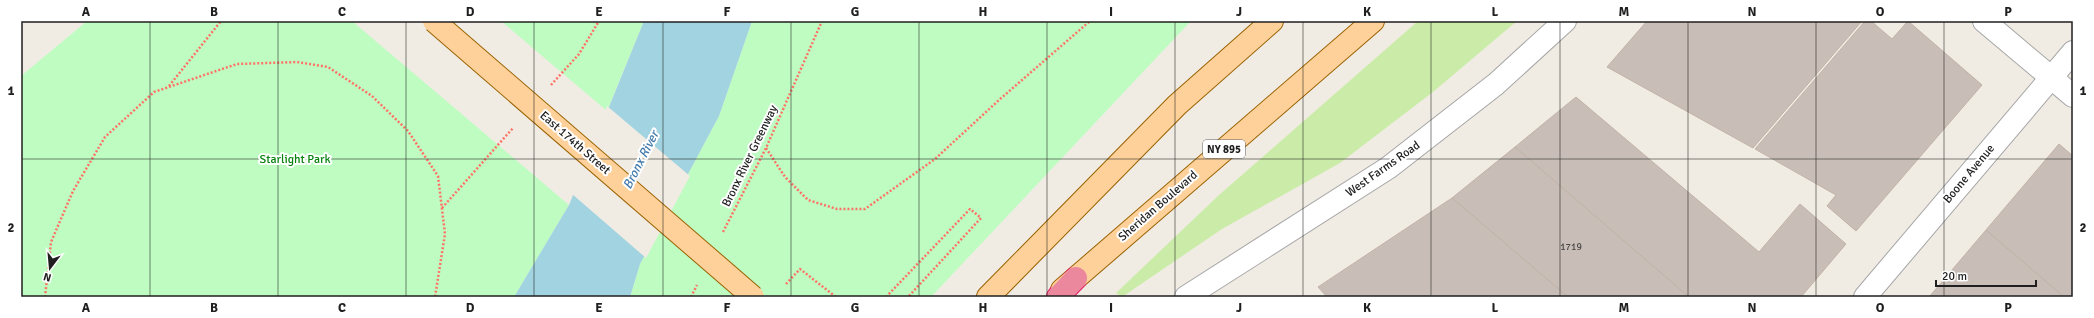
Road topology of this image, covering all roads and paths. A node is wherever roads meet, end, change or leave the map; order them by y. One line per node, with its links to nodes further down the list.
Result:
1 (221, 21): 11 (path)
2 (434, 21): 21 (main road, East 174th Street, bridge)
3 (822, 21): 13 (path, Bronx River Greenway)
4 (1090, 21): 13 (path)
5 (1272, 21): 25 (main road)
6 (1373, 21): 15 (main road, Sheridan Boulevard / NY 895)
7 (1565, 21): 28 (street, West Farms Road)
8 (1984, 21): 10 (street)
9 (2073, 52): 10 (street, Boone Avenue)
10 (2051, 77): 12 (street); 29 (street, Boone Avenue)
11 (169, 86): 18 (path); 19 (path)
12 (2073, 96)
13 (766, 148): 14 (path, Bronx River Greenway)
14 (721, 237)
15 (1076, 278): 26 (main road, Sheridan Boulevard / NY 895); 27 (highway)
16 (698, 284): 20 (path)
17 (786, 284): 22 (path)
18 (45, 297)
19 (434, 297)
20 (692, 297)
21 (753, 297)
22 (836, 297)
23 (886, 297): 24 (path)
24 (908, 297)
25 (988, 297)
26 (1053, 297)
27 (1058, 297)
28 (1186, 297)
29 (1865, 297)

